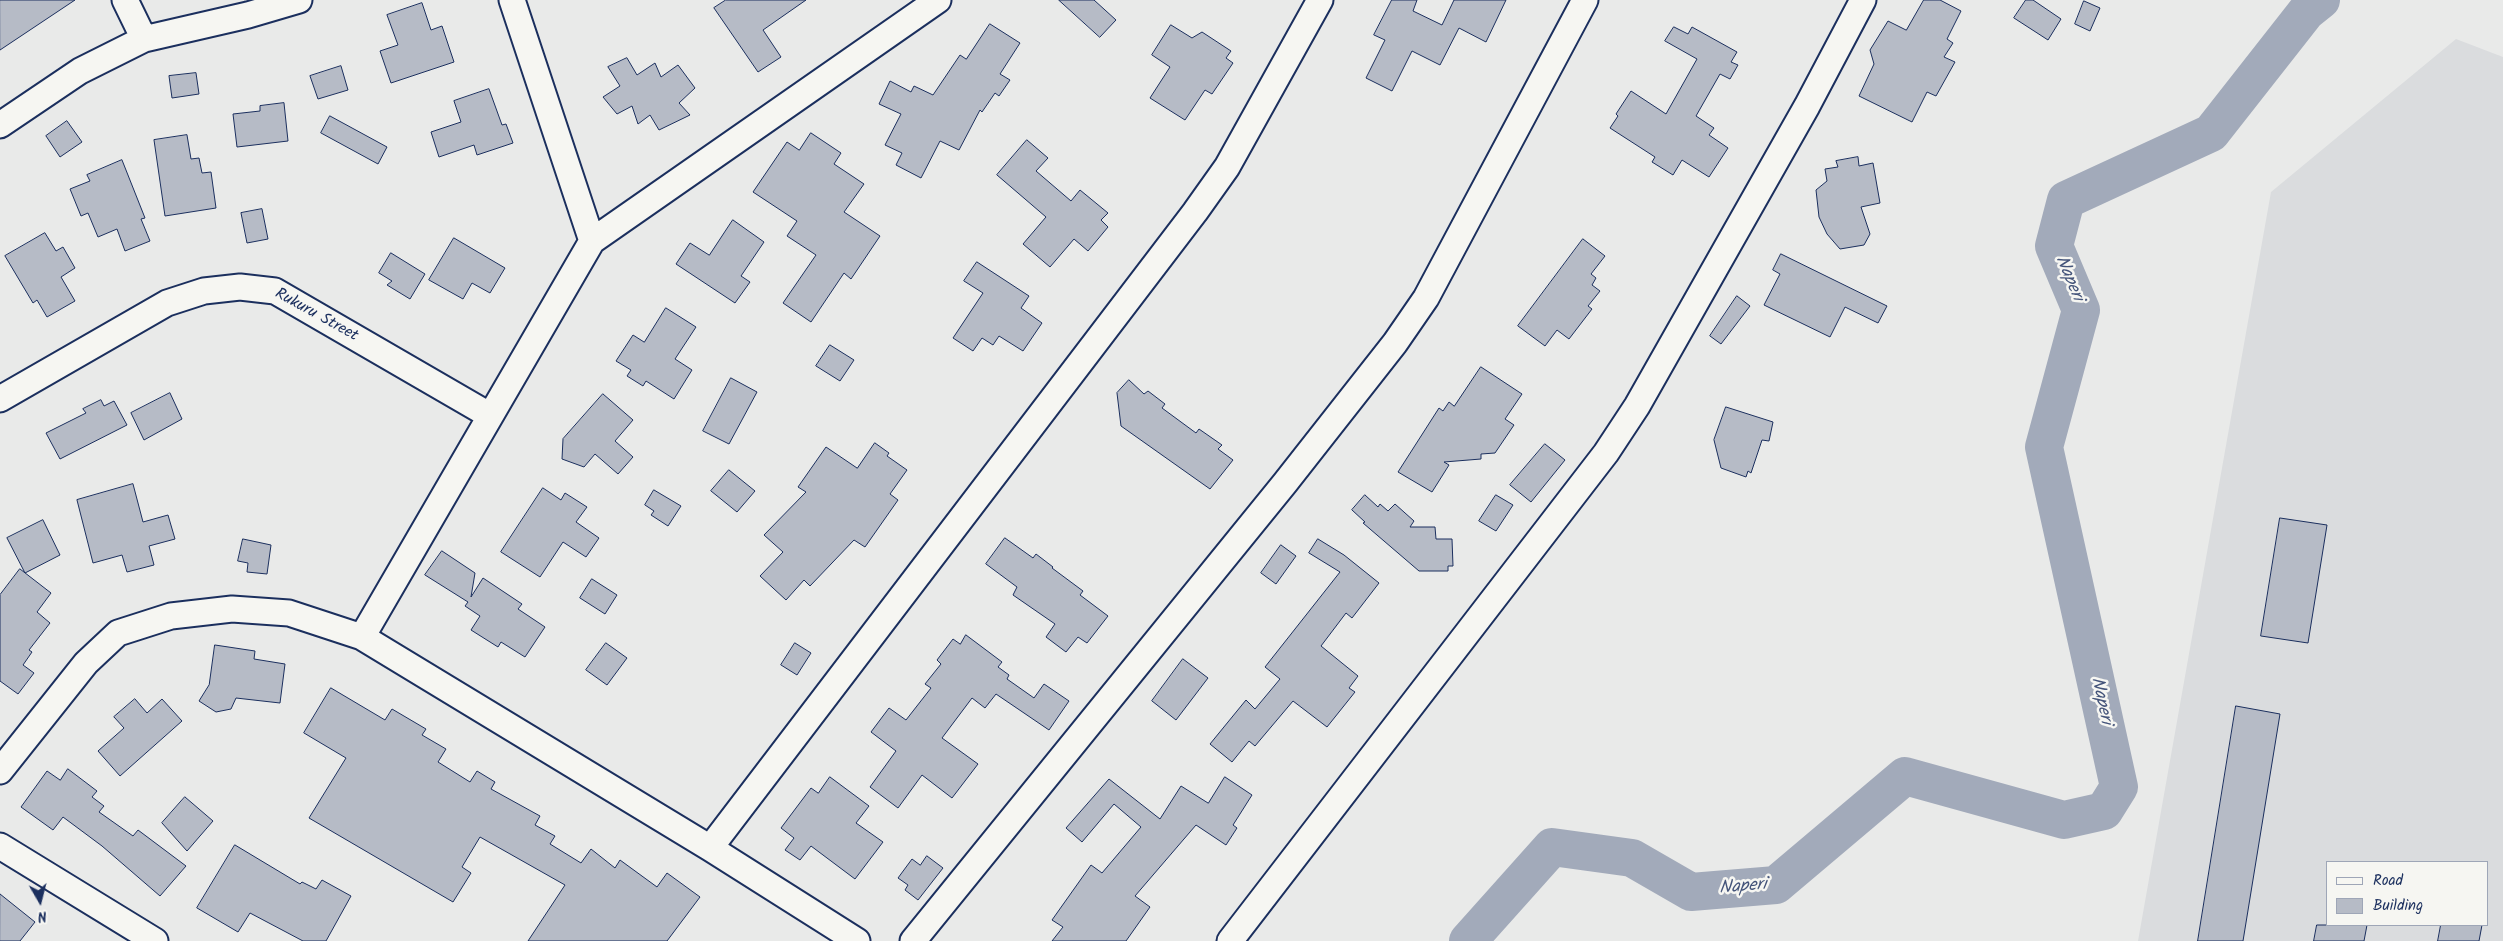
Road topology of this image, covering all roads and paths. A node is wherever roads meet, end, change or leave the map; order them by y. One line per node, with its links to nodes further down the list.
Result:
1 (125, 0): 8 (street)
2 (298, 0): 8 (street)
3 (512, 0): 10 (street)
4 (938, 0): 10 (street)
5 (1320, 0): 16 (street)
6 (1585, 0): 19 (street)
7 (1863, 0): 20 (street)
8 (144, 39): 9 (street)
9 (0, 125)
10 (592, 240): 12 (street)
11 (0, 399): 12 (street, Rukuru Street)
12 (489, 416): 13 (street)
13 (362, 637): 14 (street); 16 (street)
14 (0, 771)
15 (0, 846): 17 (street)
16 (710, 848): 18 (street)
17 (155, 941)
18 (857, 941)
19 (913, 941)
20 (1230, 941)

